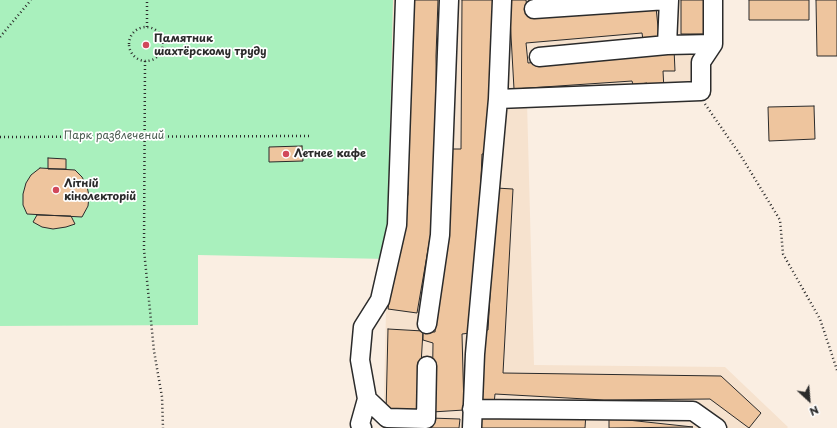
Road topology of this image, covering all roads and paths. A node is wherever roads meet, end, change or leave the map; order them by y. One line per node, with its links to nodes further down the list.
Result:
1 (31, 0): 10 (path)
2 (147, 0): 9 (path)
3 (405, 0): 23 (lane)
4 (449, 0): 20 (lane)
5 (502, 0): 15 (lane)
6 (668, 0): 8 (lane); 12 (lane)
7 (713, 0): 11 (lane)
8 (534, 9)
9 (147, 27): 14 (path); 14 (path)
10 (0, 37)
11 (713, 44): 12 (lane); 15 (lane)
12 (668, 45): 13 (lane)
13 (539, 57)
14 (145, 61): 17 (path)
15 (498, 99): 24 (lane)
16 (701, 99): 22 (path)
17 (145, 135): 18 (path); 19 (path); 25 (path)
18 (310, 136)
19 (0, 137)
20 (427, 324)
21 (427, 366): 23 (lane)
22 (837, 370)
23 (367, 399): 26 (lane)
24 (472, 409): 27 (lane); 28 (lane)
25 (163, 428)
26 (362, 428)
27 (472, 428)
28 (717, 428)

